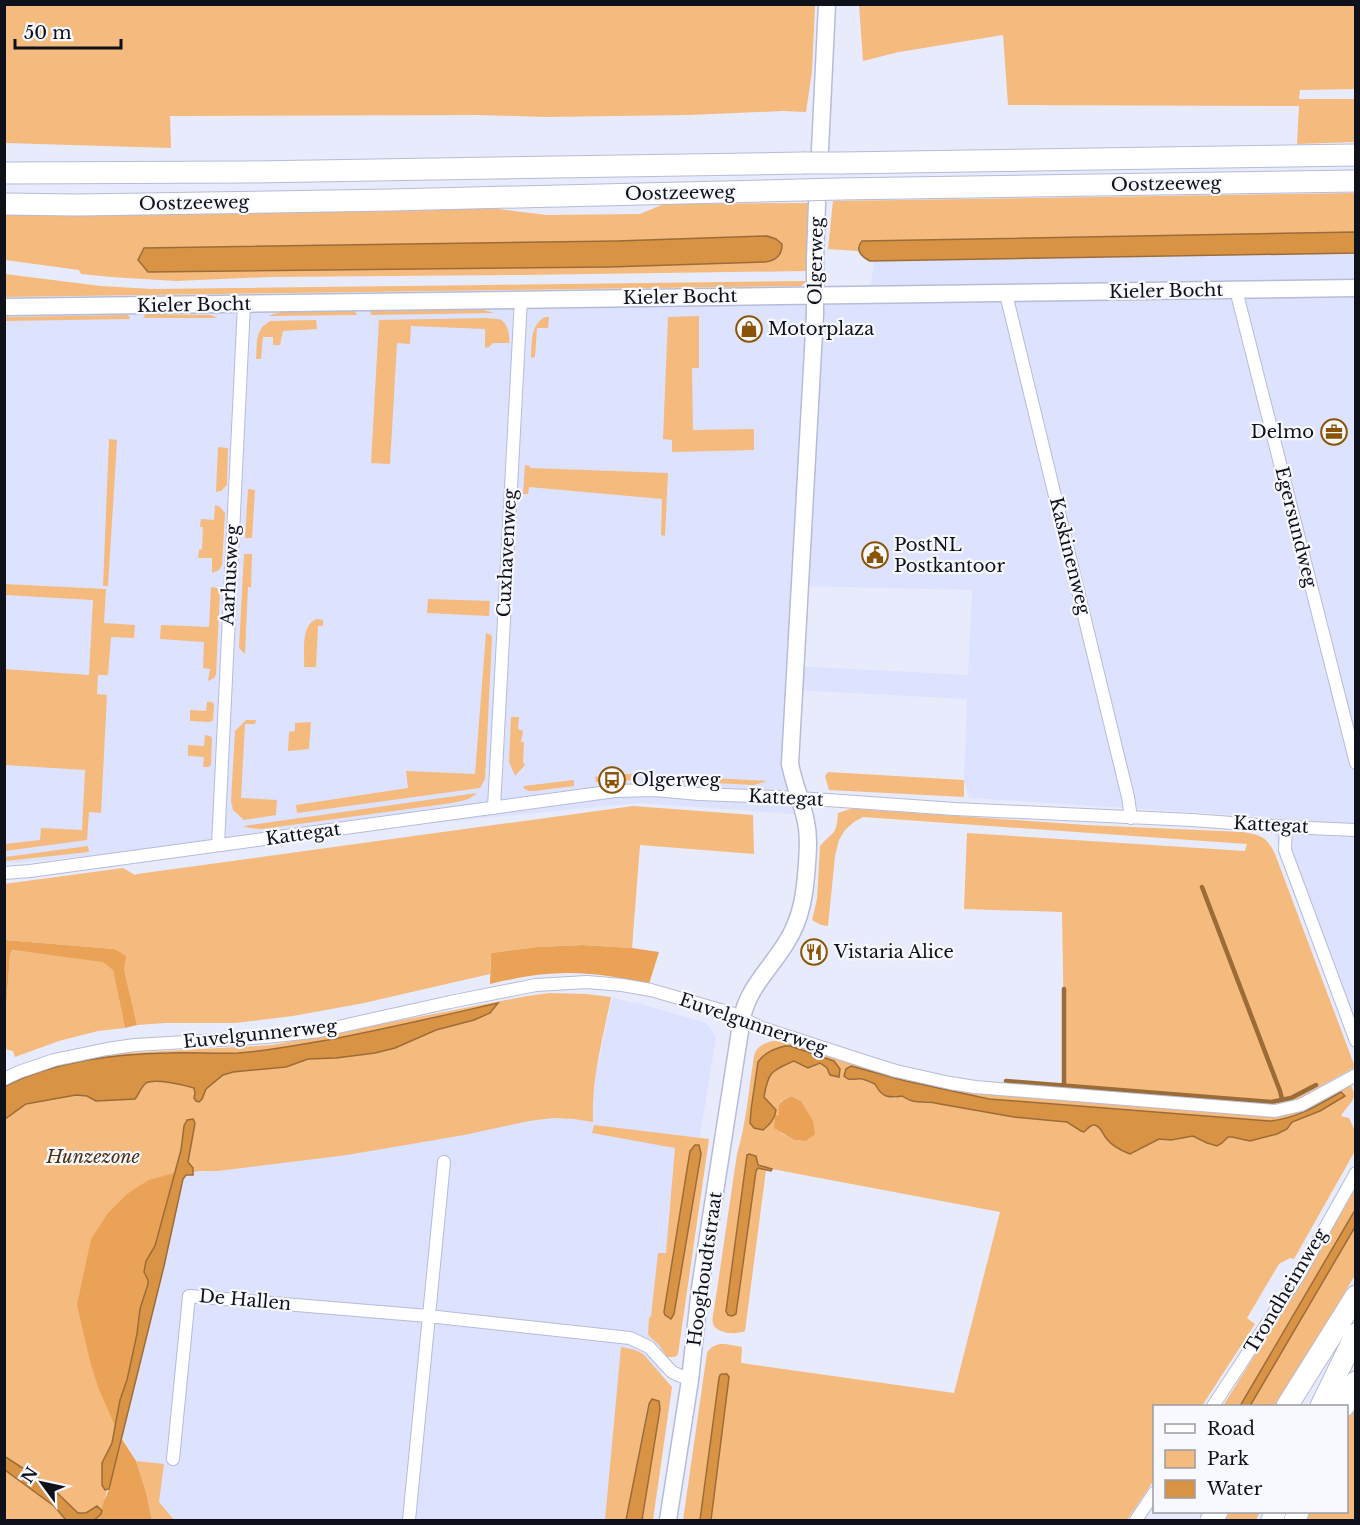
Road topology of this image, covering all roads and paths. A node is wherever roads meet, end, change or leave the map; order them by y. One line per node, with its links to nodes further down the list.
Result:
1 (827, 4): 2 (street)
2 (820, 150)
3 (1356, 154): 4 (highway, Oostzeeweg, bridge)
4 (4, 174)
5 (1356, 181): 6 (highway, Oostzeeweg, bridge)
6 (809, 197): 7 (highway, Oostzeeweg); 11 (street, Olgerweg)
7 (4, 204)
8 (1356, 288): 9 (street, Kieler Bocht)
9 (1236, 290): 10 (street, Kieler Bocht); 15 (street, Egersundweg)
10 (1006, 294): 11 (street, Kieler Bocht); 18 (street, Kaskinenweg)
11 (814, 295): 12 (street, Kieler Bocht); 16 (street, Olgerweg)
12 (520, 299): 13 (street, Kieler Bocht); 17 (street, Cuxhavenweg)
13 (244, 304): 14 (street, Kieler Bocht); 21 (street, Aarhusweg)
14 (4, 307)
15 (1356, 763)
16 (799, 798): 17 (street, Kattegat); 18 (street, Kattegat); 23 (street, Olgerweg)
17 (494, 808): 21 (street, Kattegat)
18 (1131, 818): 19 (street, Kattegat)
19 (1286, 827): 20 (street, Kattegat); 24 (street)
20 (1356, 830)
21 (218, 845): 22 (street, Kattegat)
22 (4, 873)
23 (742, 1018): 25 (street, Euvelgunnerweg); 26 (street, Euvelgunnerweg); 32 (street, Hooghoudtstraat)
24 (1356, 1041)
25 (1356, 1075)
26 (4, 1079)
27 (444, 1162): 30 (street)
28 (1356, 1173): 34 (street, Trondheimweg)
29 (1356, 1296): 35 (highway)
30 (428, 1316): 32 (street, De Hallen); 38 (street, De Hallen); 40 (street)
31 (1356, 1334): 36 (highway)
32 (690, 1380): 41 (street, Hooghoudtstraat)
33 (1356, 1382): 37 (highway)
34 (1214, 1405)
35 (1288, 1405)
36 (1322, 1405)
37 (1345, 1405)
38 (173, 1459)
39 (1153, 1496): 42 (street)
40 (409, 1521)
41 (668, 1521)
42 (1136, 1521)

